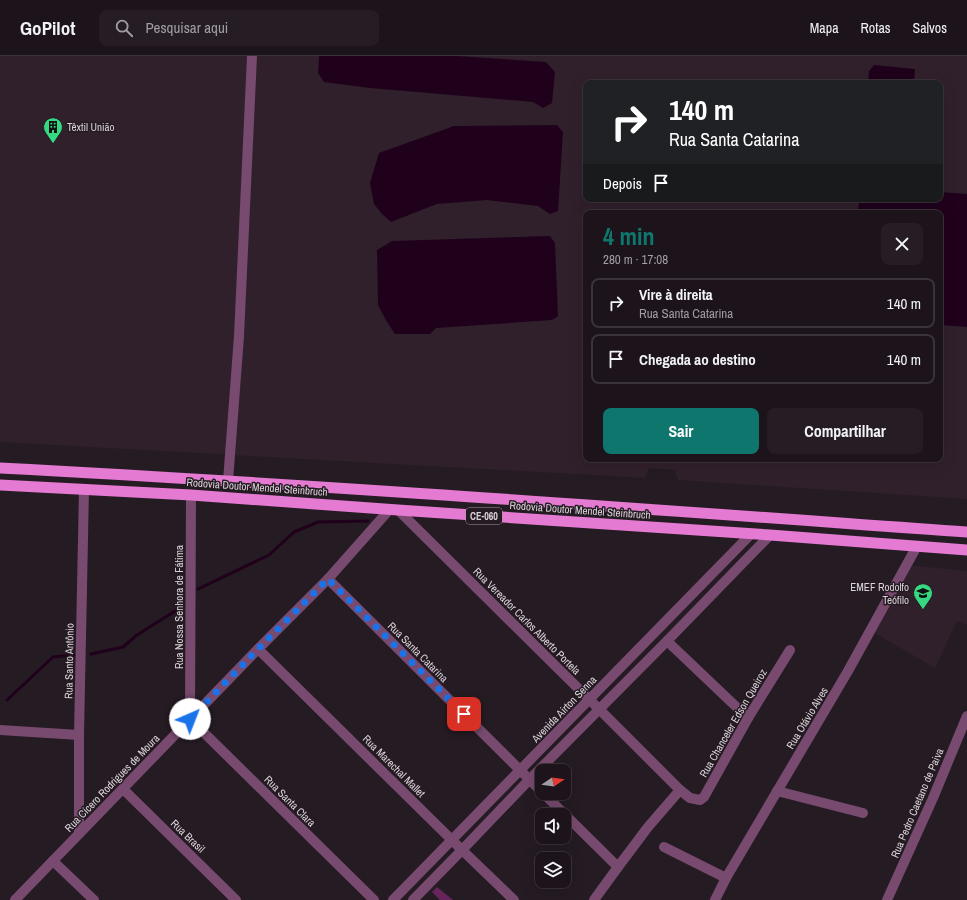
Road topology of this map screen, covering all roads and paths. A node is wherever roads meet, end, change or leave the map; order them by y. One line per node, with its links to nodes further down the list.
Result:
1 (252, 56): 3 (street)
2 (0, 468): 3 (highway, Rodovia Doutor Mendel Steinbruch / CE-060)
3 (228, 481): 8 (highway, Rodovia Doutor Mendel Steinbruch / CE-060)
4 (0, 485): 5 (highway, Rodovia Doutor Mendel Steinbruch / CE-060)
5 (84, 489): 6 (highway, Rodovia Doutor Mendel Steinbruch / CE-060); 25 (street, Rua Santo Antônio)
6 (191, 495): 7 (highway, Rodovia Doutor Mendel Steinbruch / CE-060); 23 (street, Rua Nossa Senhora de Fátima)
7 (394, 510): 9 (highway, Rodovia Doutor Mendel Steinbruch / CE-060); 13 (street, Rua Cícero Rodrigues de Moura); 19 (street, Rua Vereador Carlos Alberto Portela)
8 (967, 532)
9 (751, 534): 10 (highway, Rodovia Doutor Mendel Steinbruch / CE-060); 15 (street, Avenida Airton Senna)
10 (770, 535): 11 (highway, Rodovia Doutor Mendel Steinbruch / CE-060); 14 (street)
11 (916, 546): 12 (highway, Rodovia Doutor Mendel Steinbruch / CE-060); 31 (street, Rua Otávio Alves)
12 (967, 550)
13 (328, 579): 16 (street, Rua Cícero Rodrigues de Moura); 26 (street, Rua Santa Catarina)
14 (667, 641): 18 (street); 22 (street)
15 (643, 644): 18 (street); 19 (street, Avenida Airton Senna)
16 (258, 649): 23 (street, Rua Cícero Rodrigues de Moura); 36 (street, Rua Marechal Mallet)
17 (790, 650): 22 (street, Rua Chanceler Edson Queiroz)
18 (654, 654): 20 (street)
19 (589, 700): 20 (street, Rua Vereador Carlos Alberto Portela); 26 (street, Avenida Airton Senna)
20 (599, 709): 27 (street); 30 (street, Rua Vereador Carlos Alberto Portela)
21 (967, 716): 51 (street, Rua Pedro Caetano de Paiva)
22 (748, 718): 32 (street, Rua Chanceler Edson Queiroz)
23 (190, 719): 29 (street, Rua Cícero Rodrigues de Moura); 45 (street, Rua Santa Clara)
24 (0, 730): 25 (street)
25 (80, 735): 35 (street, Rua Santo Antônio)
26 (520, 771): 27 (street, Rua Santa Catarina); 36 (street, Avenida Airton Senna)
27 (529, 780): 28 (street, Rua Santa Catarina); 38 (street)
28 (535, 786)
29 (123, 789): 35 (street, Rua Cícero Rodrigues de Moura); 44 (street, Rua Brasil)
30 (680, 790): 32 (street, Rua Vereador Carlos Alberto Portela); 40 (street)
31 (777, 792): 34 (street); 41 (street, Rua Otávio Alves)
32 (690, 798)
33 (549, 800): 40 (street, Rua Santa Catarina)
34 (863, 813)
35 (79, 834): 39 (street, Rua Cícero Rodrigues de Moura)
36 (452, 840): 38 (street, Rua Marechal Mallet); 46 (street, Avenida Airton Senna)
37 (664, 847): 41 (street)
38 (462, 850): 47 (street); 48 (street, Rua Marechal Mallet)
39 (53, 861): 42 (street, Rua Cícero Rodrigues de Moura); 43 (street)
40 (618, 867): 49 (street)
41 (726, 878): 50 (street, Rua Otávio Alves)
42 (16, 900)
43 (94, 900)
44 (236, 900)
45 (374, 900)
46 (393, 900)
47 (413, 900)
48 (514, 900)
49 (594, 900)
50 (715, 900)
51 (888, 900)

